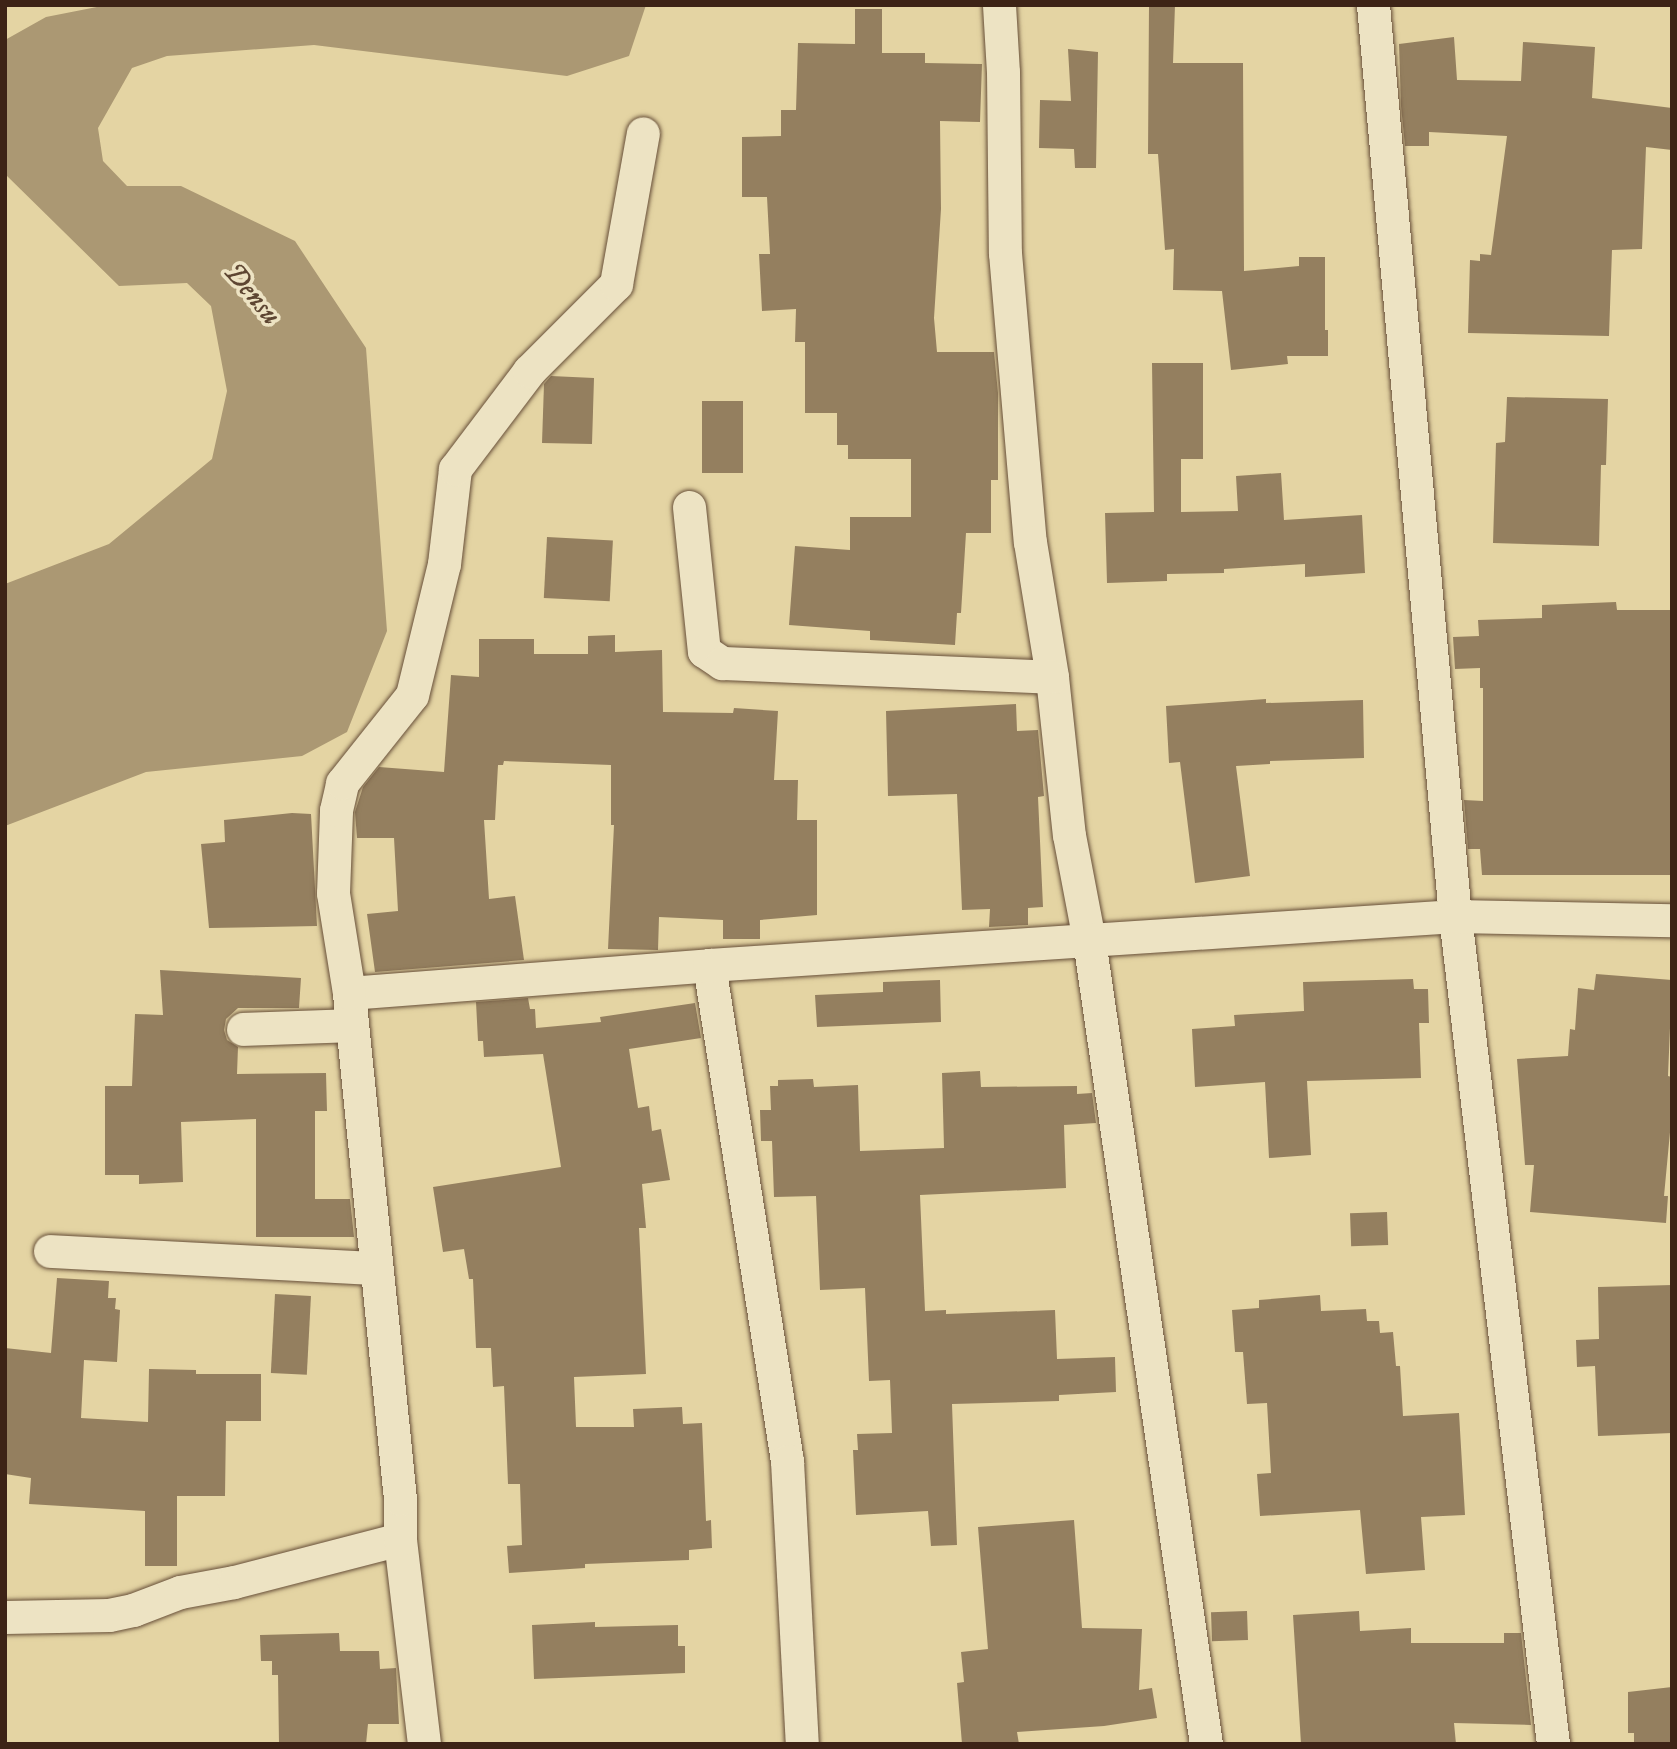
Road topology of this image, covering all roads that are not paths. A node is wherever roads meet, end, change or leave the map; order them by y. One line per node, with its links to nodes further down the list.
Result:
1 (999, 5): 5 (street)
2 (1373, 5): 6 (street)
3 (643, 133): 10 (street)
4 (688, 507): 5 (street)
5 (1052, 677): 8 (street)
6 (1455, 916): 7 (street); 8 (street); 20 (street)
7 (1672, 920)
8 (1089, 940): 9 (street); 19 (street)
9 (709, 965): 10 (street); 18 (street)
10 (349, 993): 11 (street)
11 (352, 1025): 12 (street); 14 (street)
12 (243, 1029)
13 (50, 1251): 14 (street)
14 (376, 1268): 15 (street)
15 (400, 1539): 16 (street); 17 (street)
16 (5, 1617)
17 (424, 1744)
18 (802, 1744)
19 (1206, 1744)
20 (1553, 1744)

